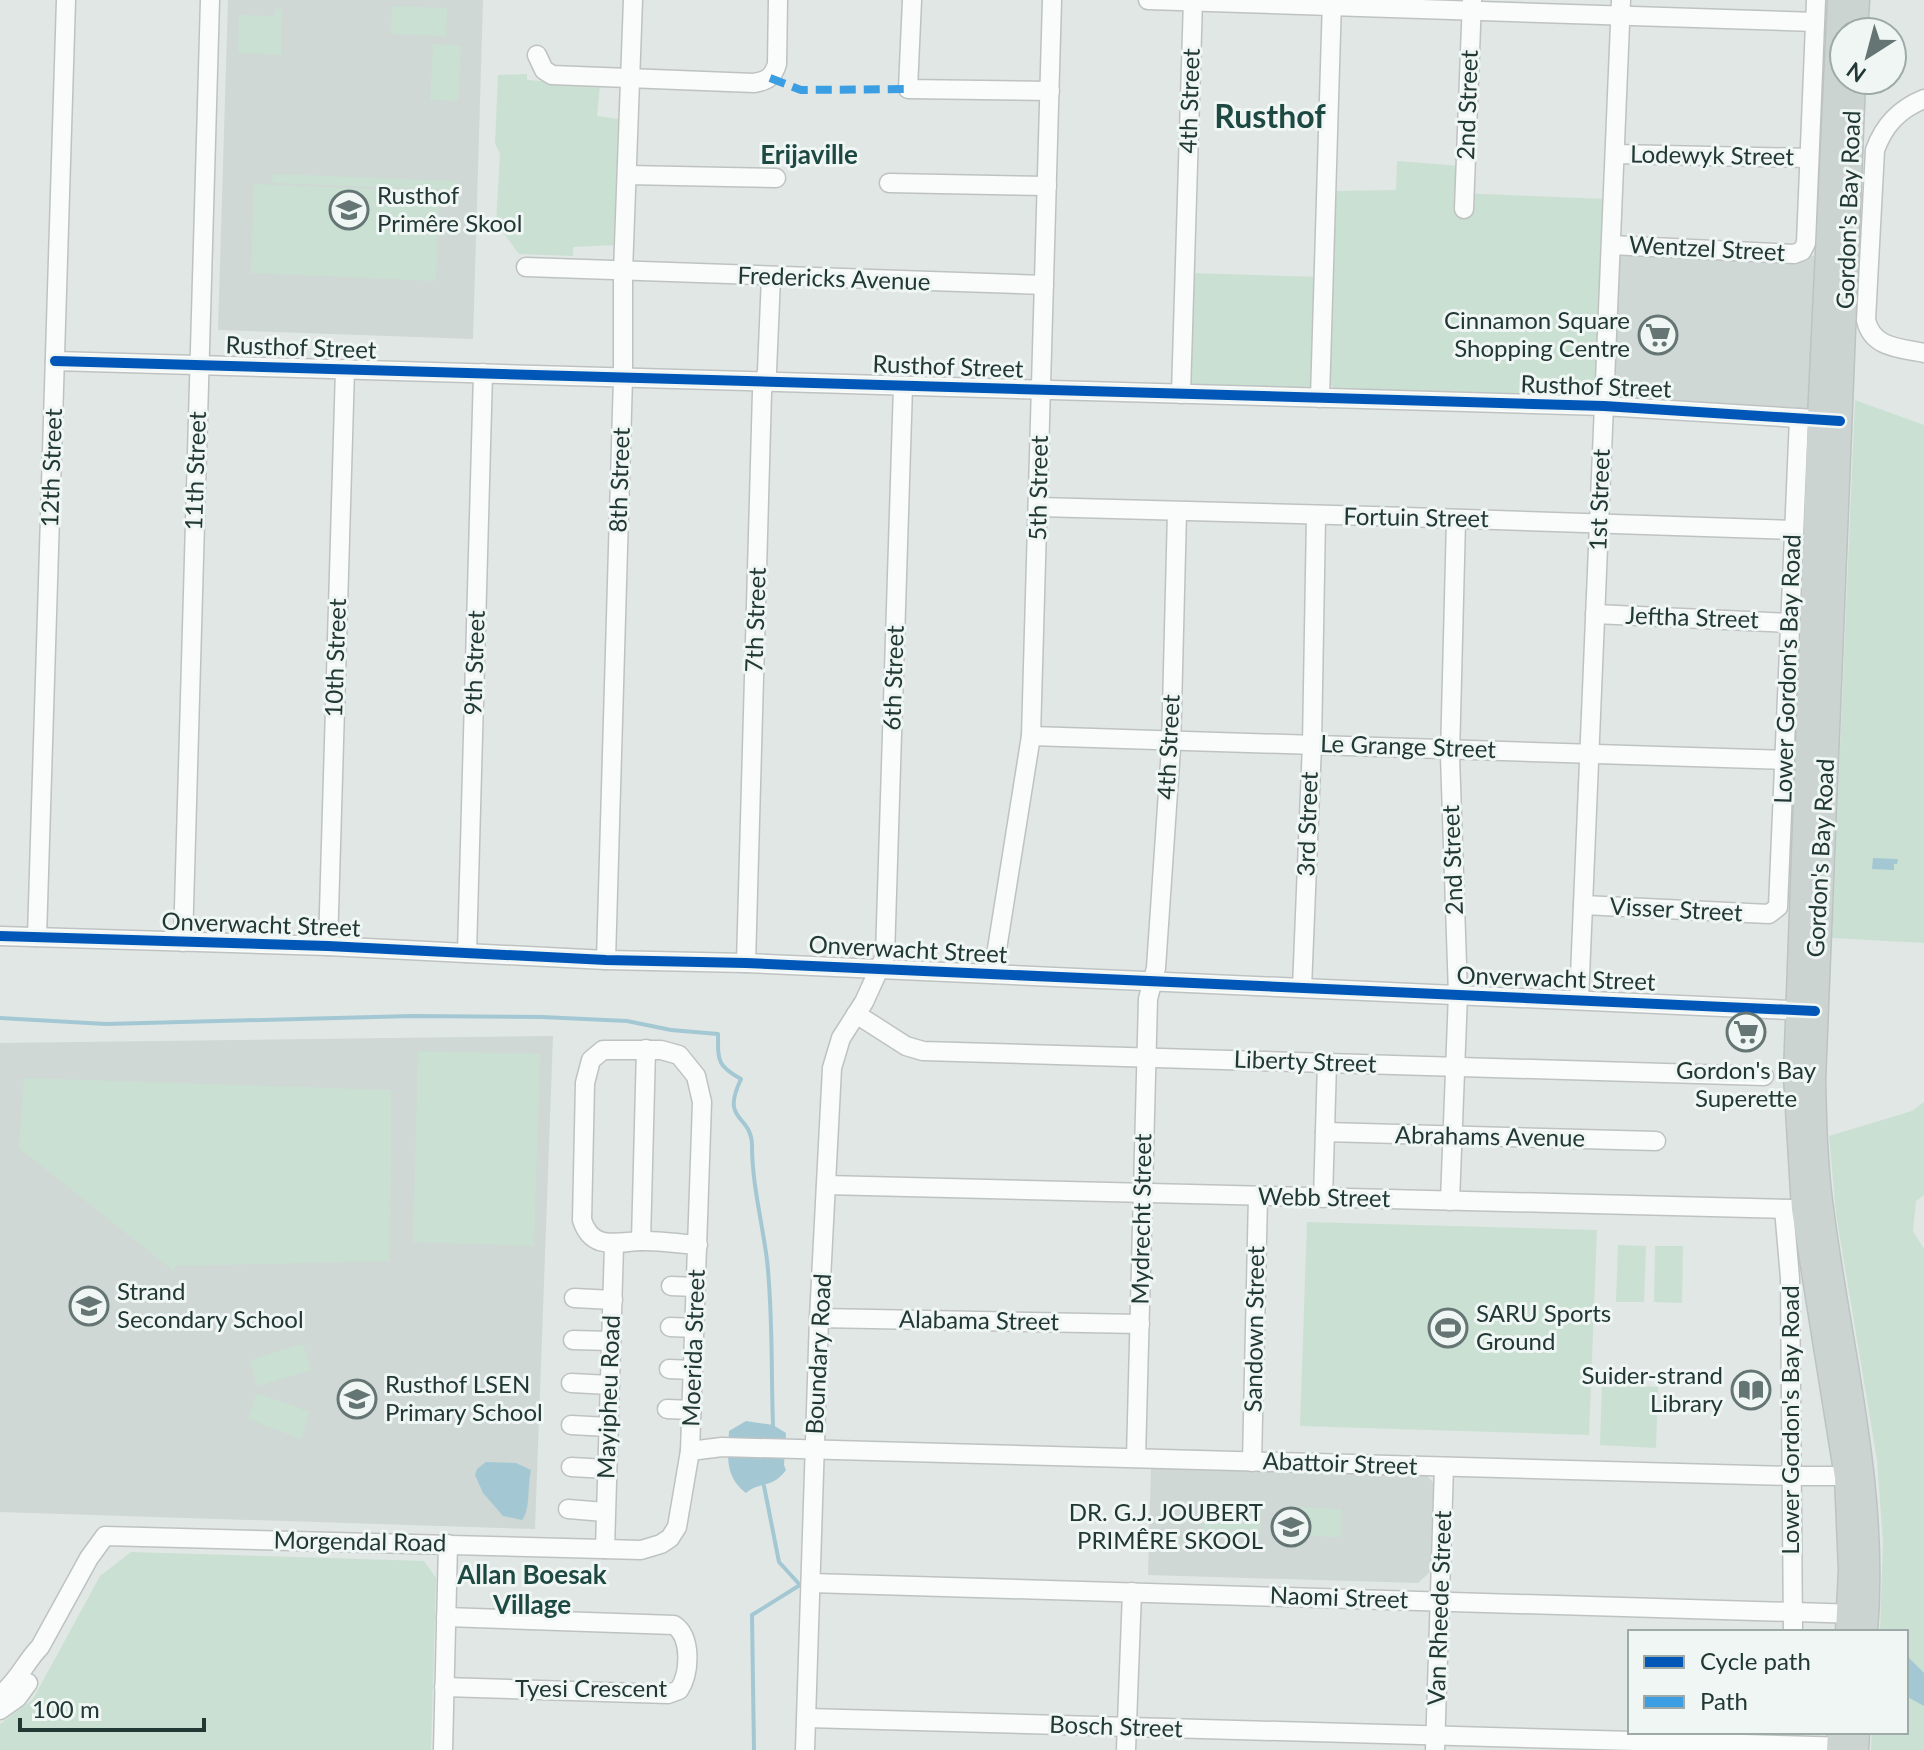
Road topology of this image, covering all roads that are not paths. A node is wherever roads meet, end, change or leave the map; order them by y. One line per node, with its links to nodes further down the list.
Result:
1 (66, 0): 33 (street, 12th Street)
2 (210, 0): 34 (street, 11th Street)
3 (633, 0): 16 (street, 8th Street)
4 (778, 0): 16 (street)
5 (912, 0): 17 (street)
6 (1052, 0): 17 (street, 5th Street)
7 (1148, 0): 10 (street)
8 (1816, 0): 14 (street)
9 (1839, 0): 44 (main road, Gordon's Bay Road)
10 (1193, 1): 11 (street); 41 (street, 4th Street)
11 (1332, 3): 12 (street); 42 (street)
12 (1472, 5): 13 (street); 26 (street, 2nd Street)
13 (1621, 8): 14 (street); 20 (street, 1st Street)
14 (1815, 22): 21 (street)
15 (537, 55): 16 (street)
16 (629, 78): 22 (street, 8th Street)
17 (1050, 91): 25 (street, 5th Street)
18 (1852, 96): 44 (main road, Gordon's Bay Road)
19 (1924, 99): 32 (street)
20 (1615, 154): 21 (street, Lodewyk Street); 27 (street, 1st Street)
21 (1809, 158): 27 (street, Wentzel Street)
22 (627, 175): 23 (street); 29 (street, 8th Street)
23 (776, 178)
24 (889, 183): 25 (street)
25 (1047, 186): 31 (street, 5th Street)
26 (1464, 209)
27 (1611, 245): 43 (street, 1st Street)
28 (526, 267): 29 (street, Fredericks Avenue)
29 (623, 272): 30 (street, Fredericks Avenue); 37 (street, 8th Street)
30 (771, 277): 31 (street, Fredericks Avenue); 38 (street, 7th Street)
31 (1044, 285): 40 (street, 5th Street)
32 (1924, 353)
33 (55, 361): 34 (street, Rusthof Street); 62 (street, 12th Street)
34 (199, 365): 35 (street, Rusthof Street); 63 (street, 11th Street)
35 (345, 369): 36 (street, Rusthof Street); 64 (street, 10th Street)
36 (483, 373): 37 (street, Rusthof Street); 65 (street, 9th Street)
37 (623, 377): 38 (street, Rusthof Street); 66 (street, 8th Street)
38 (765, 382): 39 (street, Rusthof Street); 67 (street, 7th Street)
39 (903, 386): 40 (street, Rusthof Street); 68 (street, 6th Street)
40 (1041, 390): 41 (street, Rusthof Street); 45 (street, 5th Street)
41 (1181, 394): 42 (street, Rusthof Street)
42 (1320, 398): 43 (street, Rusthof Street)
43 (1604, 406): 44 (street, Rusthof Street); 49 (street, 1st Street)
44 (1819, 419): 50 (street, Lower Gordon's Bay Road); 74 (main road, Gordon's Bay Road)
45 (1039, 507): 46 (street, Fortuin Street); 53 (street, 5th Street)
46 (1177, 512): 47 (street, Fortuin Street); 54 (street, 4th Street)
47 (1316, 516): 48 (street, Fortuin Street); 55 (street, 3rd Street)
48 (1456, 520): 49 (street, Fortuin Street); 56 (street, 2nd Street)
49 (1599, 521): 50 (street, Fortuin Street); 51 (street, 1st Street)
50 (1794, 530): 52 (street, Lower Gordon's Bay Road)
51 (1595, 614): 52 (street, Jeftha Street); 57 (street, 1st Street)
52 (1790, 623): 58 (street, Lower Gordon's Bay Road)
53 (1031, 736): 54 (street, Le Grange Street); 69 (street, 5th Street)
54 (1171, 739): 55 (street, Le Grange Street); 70 (street, 4th Street)
55 (1312, 744): 56 (street, Le Grange Street); 71 (street, 3rd Street)
56 (1450, 748): 57 (street, Le Grange Street); 72 (street, 2nd Street)
57 (1590, 752): 58 (street, Le Grange Street); 59 (street, 1st Street)
58 (1785, 760): 60 (street, Lower Gordon's Bay Road)
59 (1583, 905): 60 (street, Visser Street); 73 (street, 1st Street)
60 (1769, 914)
61 (0, 936): 62 (street, Onverwacht Street)
62 (37, 937): 63 (street, Onverwacht Street)
63 (183, 942): 64 (street, Onverwacht Street)
64 (328, 946): 65 (street, Onverwacht Street)
65 (467, 953): 66 (street, Onverwacht Street)
66 (606, 960): 67 (street, Onverwacht Street)
67 (746, 963): 68 (street, Onverwacht Street)
68 (878, 969): 69 (street, Onverwacht Street); 75 (street, Boundary Road)
69 (993, 974): 70 (street, Onverwacht Street)
70 (1152, 981): 71 (street, Onverwacht Street); 77 (street, Mydrecht Street)
71 (1302, 988): 72 (street, Onverwacht Street)
72 (1458, 994): 73 (street, Onverwacht Street); 79 (street, 2nd Street)
73 (1579, 1000): 74 (street, Onverwacht Street)
74 (1806, 1010): 89 (main road, Gordon's Bay Road); 89 (main road, Gordon's Bay Road)
75 (856, 1014): 77 (street, Liberty Street); 84 (street, Boundary Road)
76 (646, 1049): 90 (street); 91 (street, Moerida Street); 92 (street, Moerida Street)
77 (1146, 1058): 78 (street, Liberty Street); 85 (street, Mydrecht Street)
78 (1327, 1063): 79 (street, Liberty Street); 81 (street)
79 (1454, 1067): 80 (street, Liberty Street); 82 (street, 2nd Street)
80 (1764, 1076)
81 (1325, 1132): 82 (street, Abrahams Avenue); 87 (street)
82 (1452, 1135): 83 (street, Abrahams Avenue); 88 (street, 2nd Street)
83 (1656, 1141)
84 (826, 1185): 85 (street, Webb Street); 97 (street, Boundary Road)
85 (1143, 1193): 86 (street, Webb Street); 98 (street, Mydrecht Street)
86 (1258, 1196): 87 (street, Webb Street); 114 (street, Sandown Street)
87 (1323, 1198): 88 (street, Webb Street)
88 (1450, 1201): 89 (street, Webb Street)
89 (1803, 1209): 118 (street, Lower Gordon's Bay Road); 119 (main road, Gordon's Bay Road)
90 (641, 1241): 91 (street); 92 (street)
91 (614, 1245): 96 (street, Mayipheu Road)
92 (698, 1245): 94 (street, Moerida Street)
93 (671, 1286): 94 (street)
94 (696, 1287): 100 (street, Moerida Street)
95 (574, 1298): 96 (street)
96 (613, 1300): 102 (street, Mayipheu Road)
97 (819, 1318): 98 (street, Alabama Street); 111 (street, Boundary Road)
98 (1140, 1324): 113 (street, Mydrecht Street)
99 (670, 1327): 100 (street)
100 (695, 1328): 104 (street, Moerida Street)
101 (573, 1340): 102 (street)
102 (611, 1341): 106 (street, Mayipheu Road)
103 (669, 1369): 104 (street)
104 (693, 1370): 108 (street, Moerida Street)
105 (571, 1383): 106 (street)
106 (610, 1385): 110 (street, Mayipheu Road)
107 (667, 1409): 108 (street)
108 (692, 1410): 112 (street, Moerida Street)
109 (571, 1425): 110 (street)
110 (608, 1427): 117 (street, Mayipheu Road)
111 (815, 1449): 112 (street); 113 (street, Abattoir Street); 124 (street, Boundary Road)
112 (690, 1451): 123 (street, Morgendal Road)
113 (1136, 1458): 114 (street, Abattoir Street)
114 (1252, 1462): 116 (street, Abattoir Street)
115 (571, 1467): 117 (street)
116 (1444, 1467): 118 (street, Abattoir Street); 126 (street, Van Rheede Street)
117 (607, 1469): 121 (street, Mayipheu Road)
118 (1792, 1476): 119 (street, Abattoir Street); 127 (street, Lower Gordon's Bay Road)
119 (1855, 1476): 129 (main road, Gordon's Bay Road)
120 (568, 1509): 121 (street)
121 (605, 1512): 123 (street, Mayipheu Road)
122 (448, 1544): 123 (street, Morgendal Road); 128 (street); 131 (street, Morgendal Road)
123 (605, 1549)
124 (811, 1583): 125 (street, Naomi Street); 135 (street, Boundary Road)
125 (1132, 1592): 126 (street, Naomi Street); 136 (street)
126 (1440, 1601): 127 (street, Naomi Street); 138 (street, Van Rheede Street)
127 (1792, 1611): 129 (street, Naomi Street); 130 (street, Lower Gordon's Bay Road)
128 (446, 1617): 132 (street); 132 (street, Tyesi Crescent)
129 (1858, 1623)
130 (1793, 1630)
131 (40, 1647): 133 (street, Morgendal Road); 134 (street, Morgendal Road)
132 (444, 1687): 140 (street)
133 (0, 1695)
134 (0, 1710)
135 (807, 1718): 136 (street, Bosch Street); 141 (street, Boundary Road)
136 (1126, 1727): 138 (street, Bosch Street); 142 (street)
137 (1793, 1742): 138 (street, Bosch Street); 139 (street, Bosch Street)
138 (1436, 1743)
139 (1848, 1743)
140 (443, 1750)
141 (805, 1750)
142 (1126, 1750)

